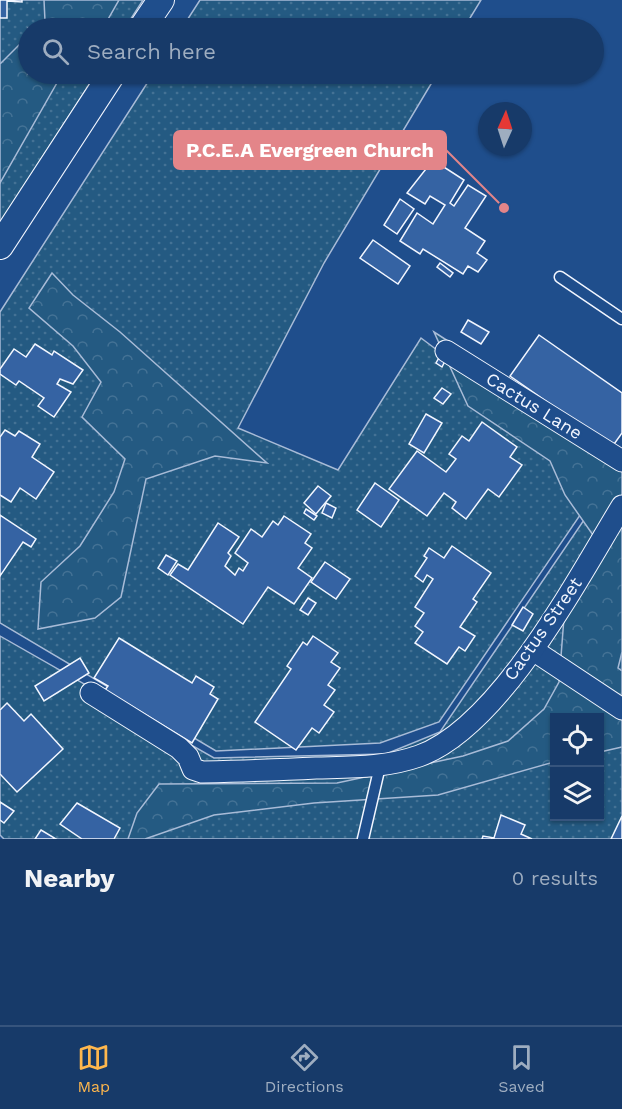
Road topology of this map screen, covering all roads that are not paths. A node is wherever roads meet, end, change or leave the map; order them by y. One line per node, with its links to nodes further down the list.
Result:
1 (161, 0): 2 (street)
2 (149, 18)
3 (105, 84): 4 (street)
4 (0, 246)
5 (560, 277): 6 (lane)
6 (622, 319)
7 (446, 351): 8 (street, Cactus Lane)
8 (622, 461)
9 (622, 506): 10 (street, Cactus Street)
10 (533, 650): 12 (street); 13 (street, Cactus Street)
11 (91, 693): 13 (street, Cactus Street)
12 (622, 709)
13 (380, 766): 14 (lane)
14 (363, 839)

